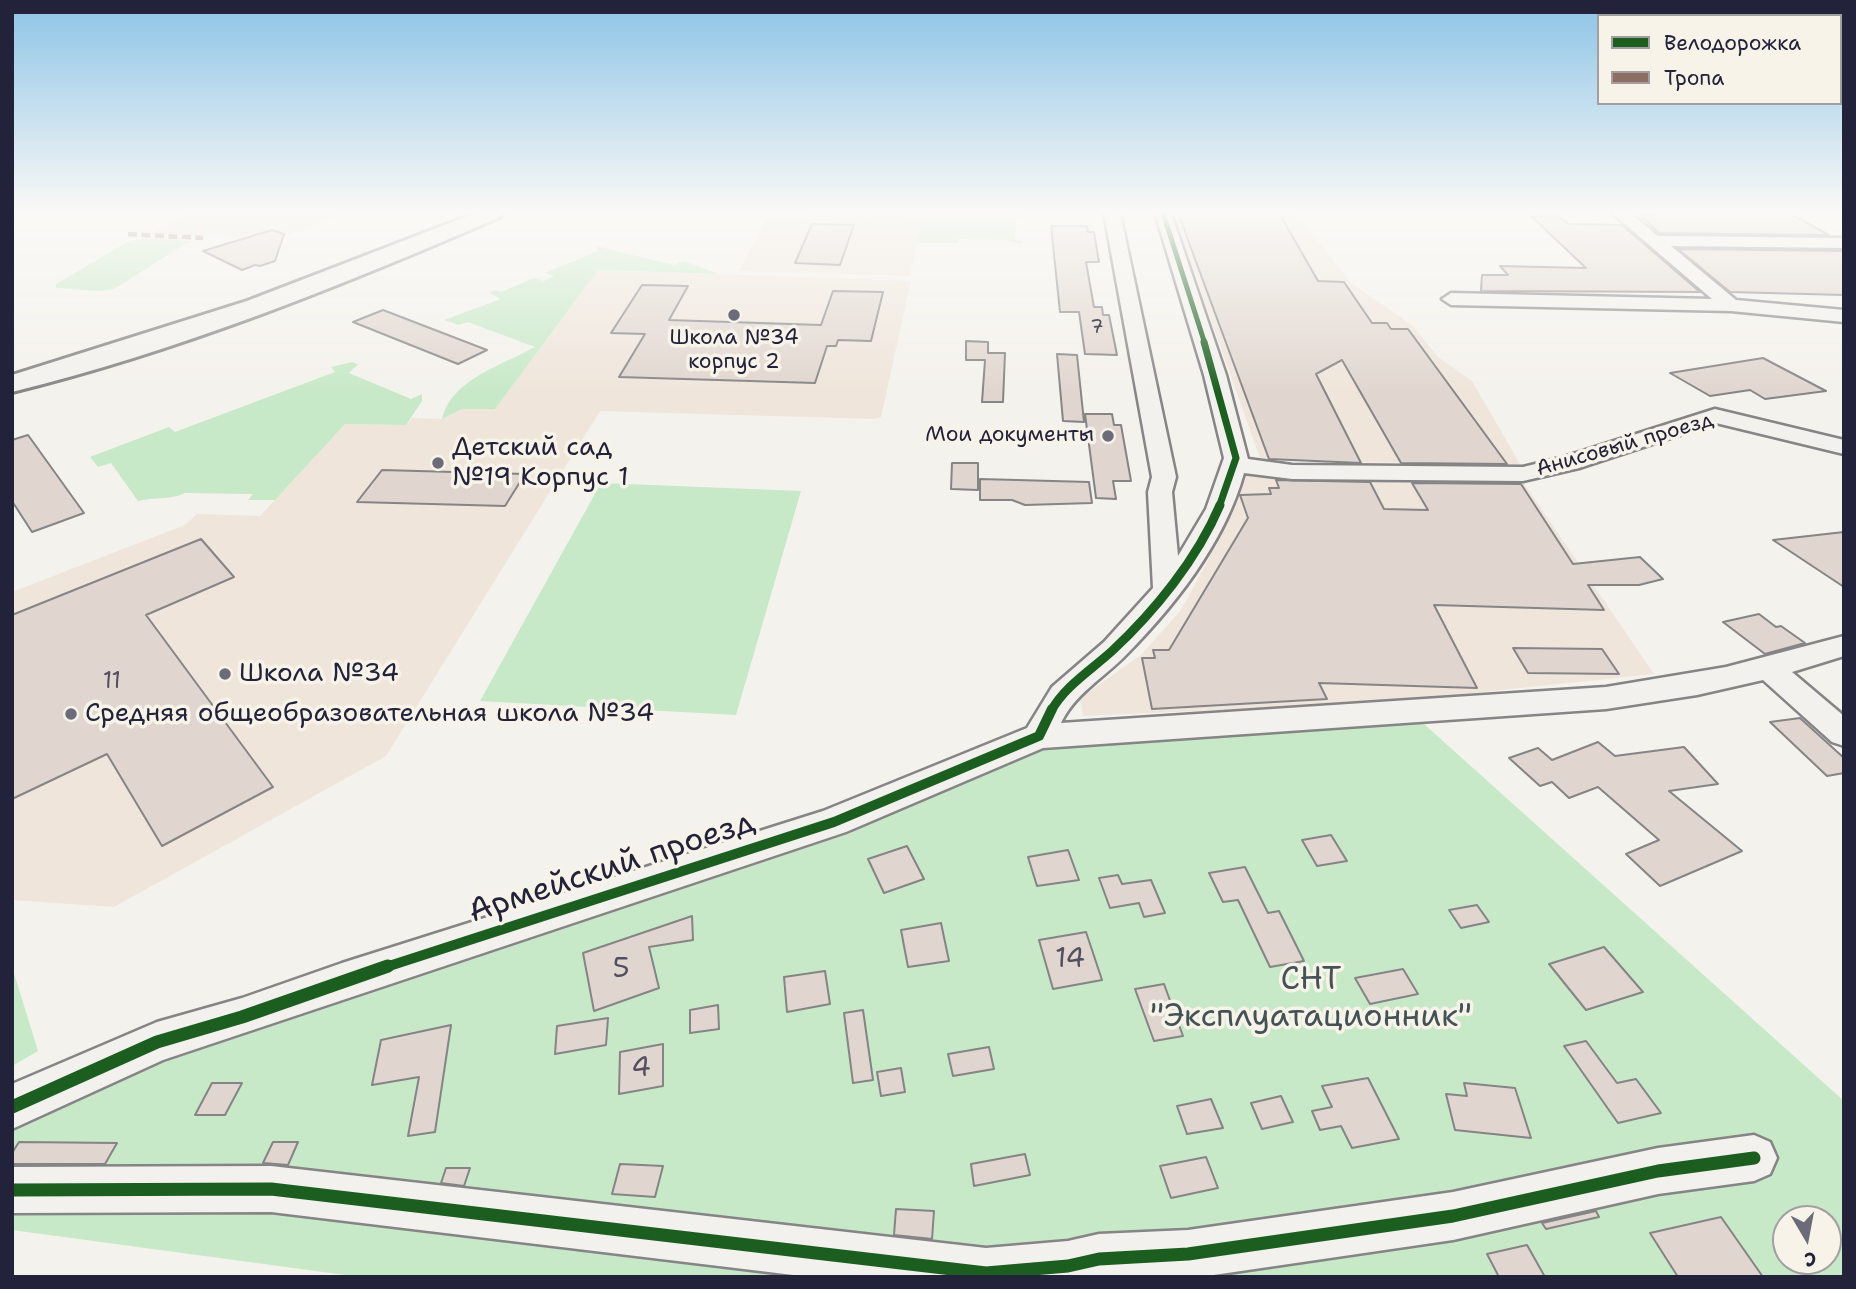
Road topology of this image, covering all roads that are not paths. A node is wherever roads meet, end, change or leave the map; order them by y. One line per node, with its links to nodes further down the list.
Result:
1 (345, 273): 8 (main road)
2 (1124, 273): 11 (street)
3 (1182, 273): 10 (street)
4 (1692, 273): 6 (street)
5 (1451, 299): 6 (street)
6 (1731, 305): 7 (street)
7 (1844, 316)
8 (12, 384)
9 (1844, 447): 10 (street, Анисовый проезд)
10 (1234, 465): 11 (street)
11 (1167, 586): 15 (street)
12 (1844, 646): 13 (street, Армейский проезд)
13 (1770, 670): 14 (street); 15 (street, Армейский проезд)
14 (1844, 734)
15 (1038, 736): 16 (street, Армейский проезд)
16 (12, 1107)
17 (1754, 1158): 18 (street)
18 (12, 1190)

